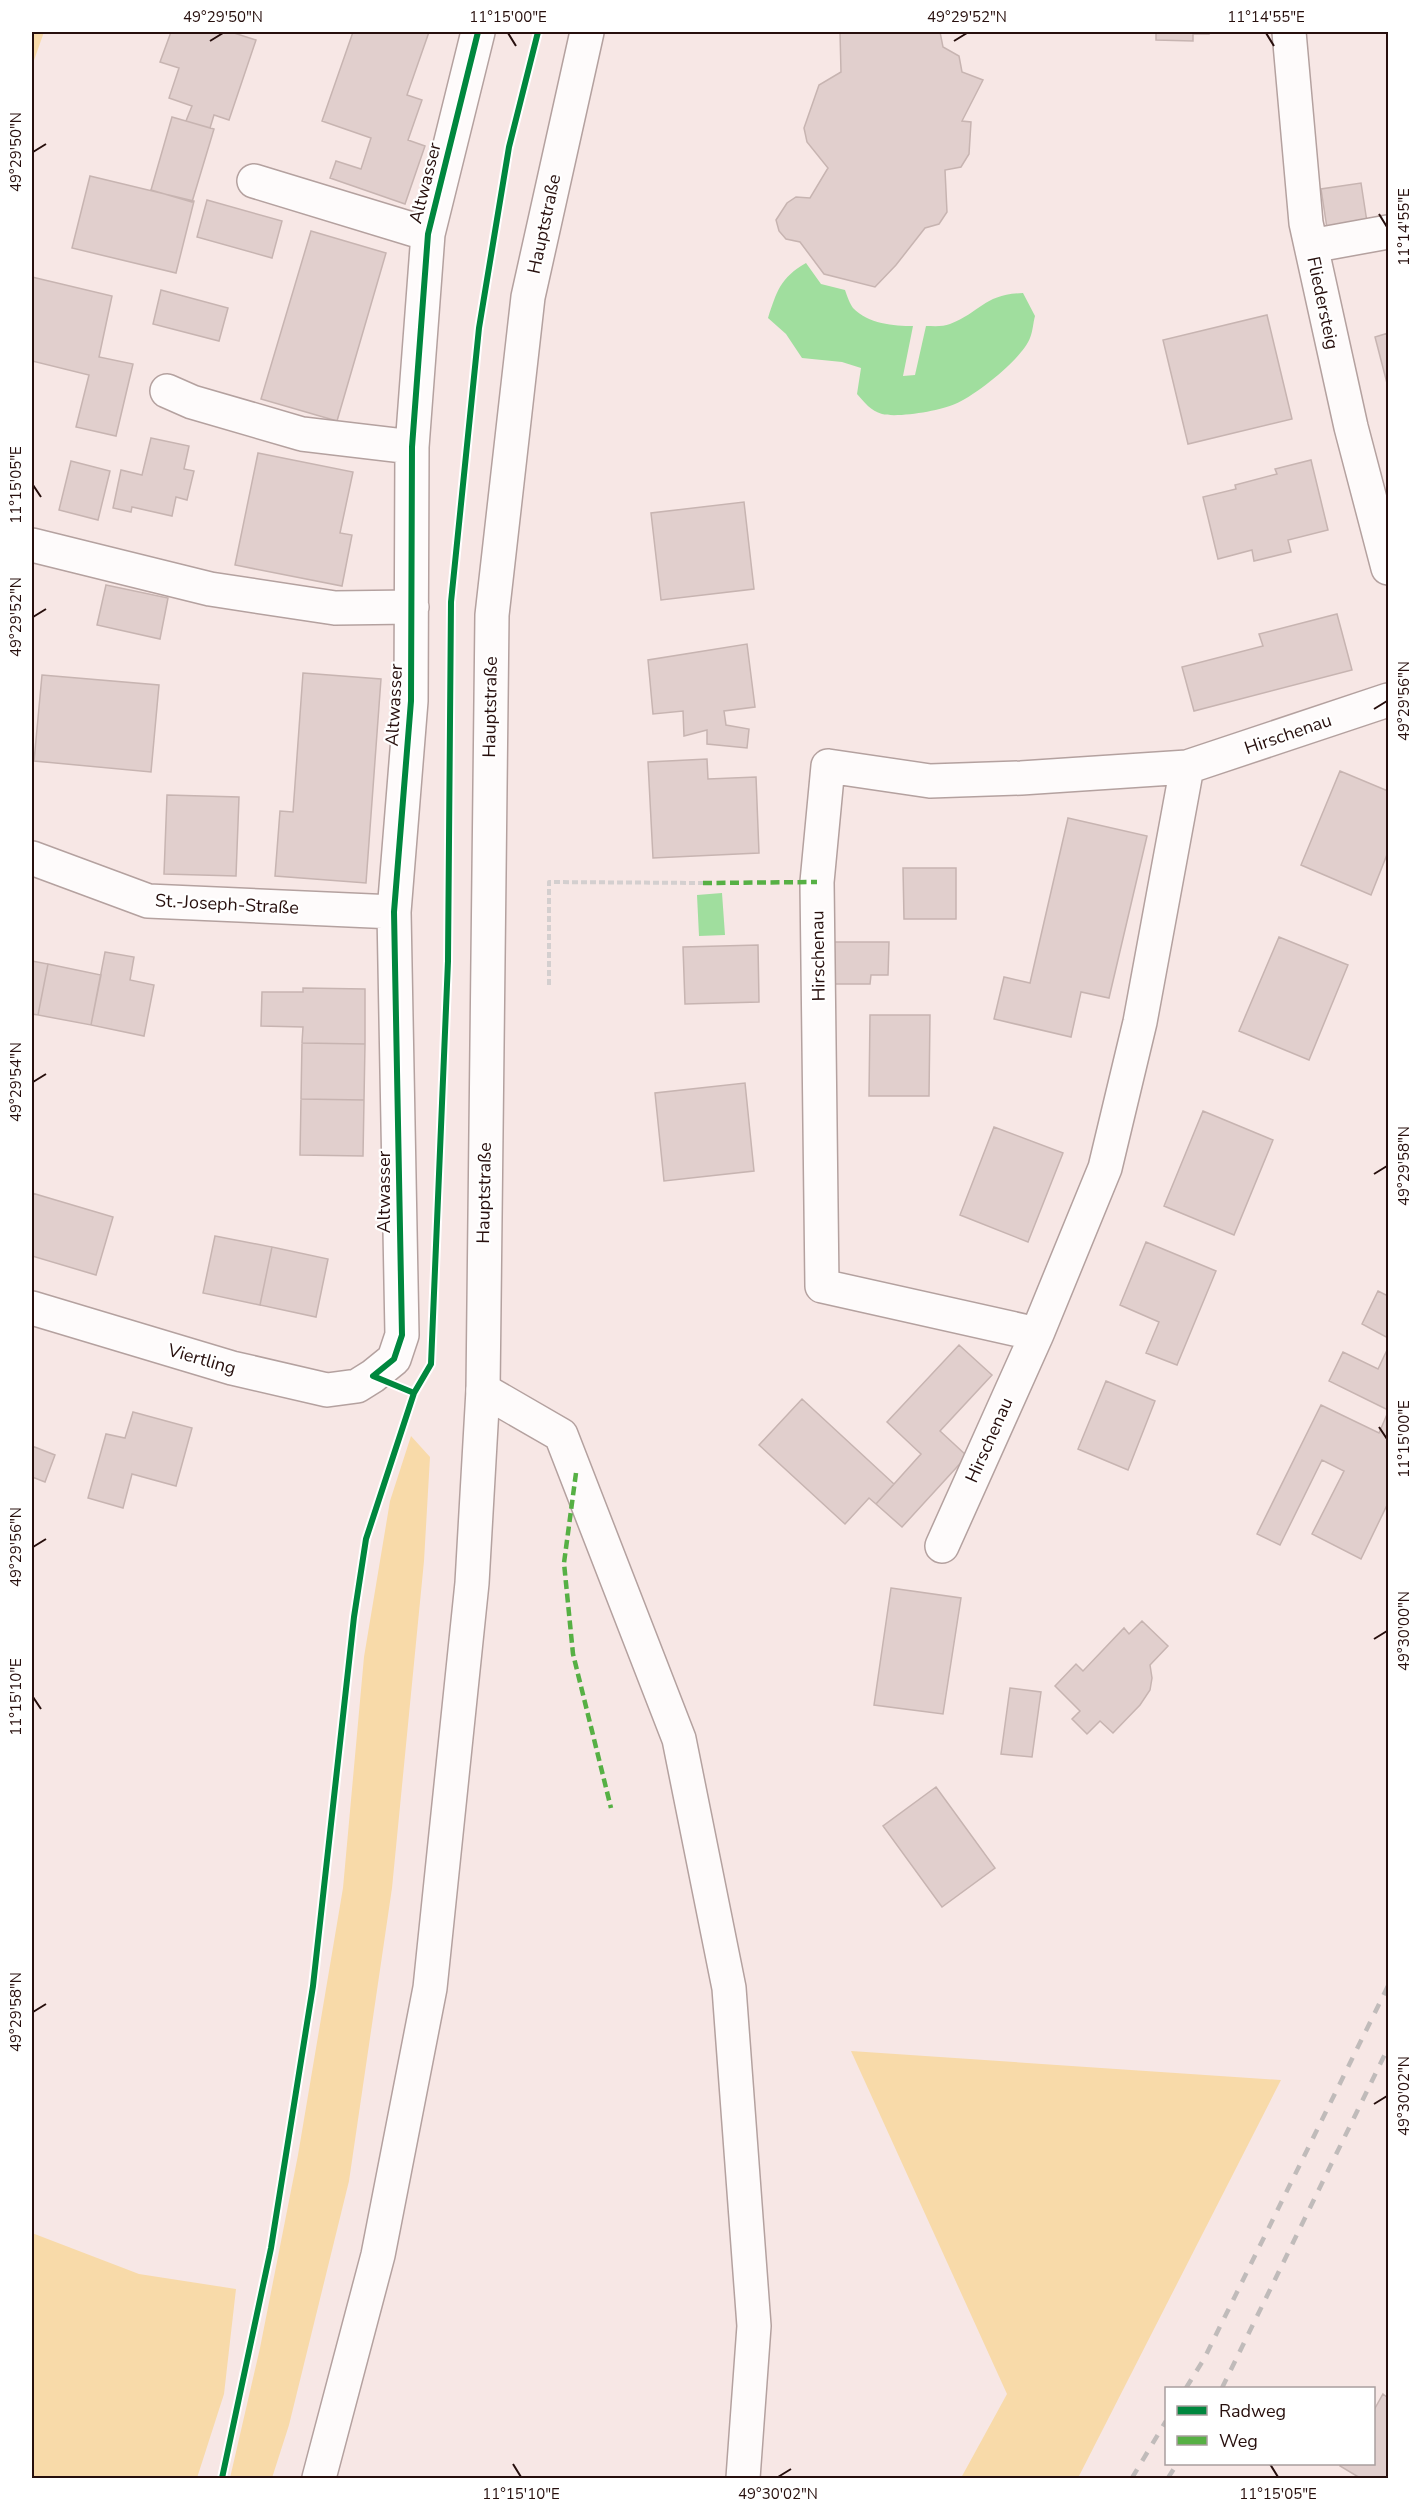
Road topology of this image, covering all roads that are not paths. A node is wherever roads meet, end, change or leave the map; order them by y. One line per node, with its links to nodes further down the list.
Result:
1 (478, 32): 6 (street, Altwasser)
2 (587, 32): 20 (street, Hauptstraße)
3 (1289, 32): 7 (street, Fliedersteig)
4 (254, 181): 6 (street)
5 (1389, 232): 7 (street)
6 (428, 234): 9 (street, Altwasser)
7 (1311, 246): 11 (street, Fliedersteig)
8 (167, 392): 9 (street)
9 (412, 447): 12 (street, Altwasser)
10 (32, 545): 12 (street)
11 (1389, 568)
12 (412, 607): 16 (street, Altwasser)
13 (1389, 700): 14 (street, Hirschenau)
14 (1187, 767): 18 (street, Hirschenau); 18 (street, Hirschenau)
15 (32, 858): 16 (street, St.-Joseph-Straße)
16 (394, 912): 19 (street, Altwasser)
17 (32, 1308): 19 (street, Viertling)
18 (1037, 1334): 21 (street, Hirschenau)
19 (373, 1376)
20 (483, 1390): 22 (street, Hauptstraße); 23 (street)
21 (942, 1546)
22 (319, 2478)
23 (743, 2478)

